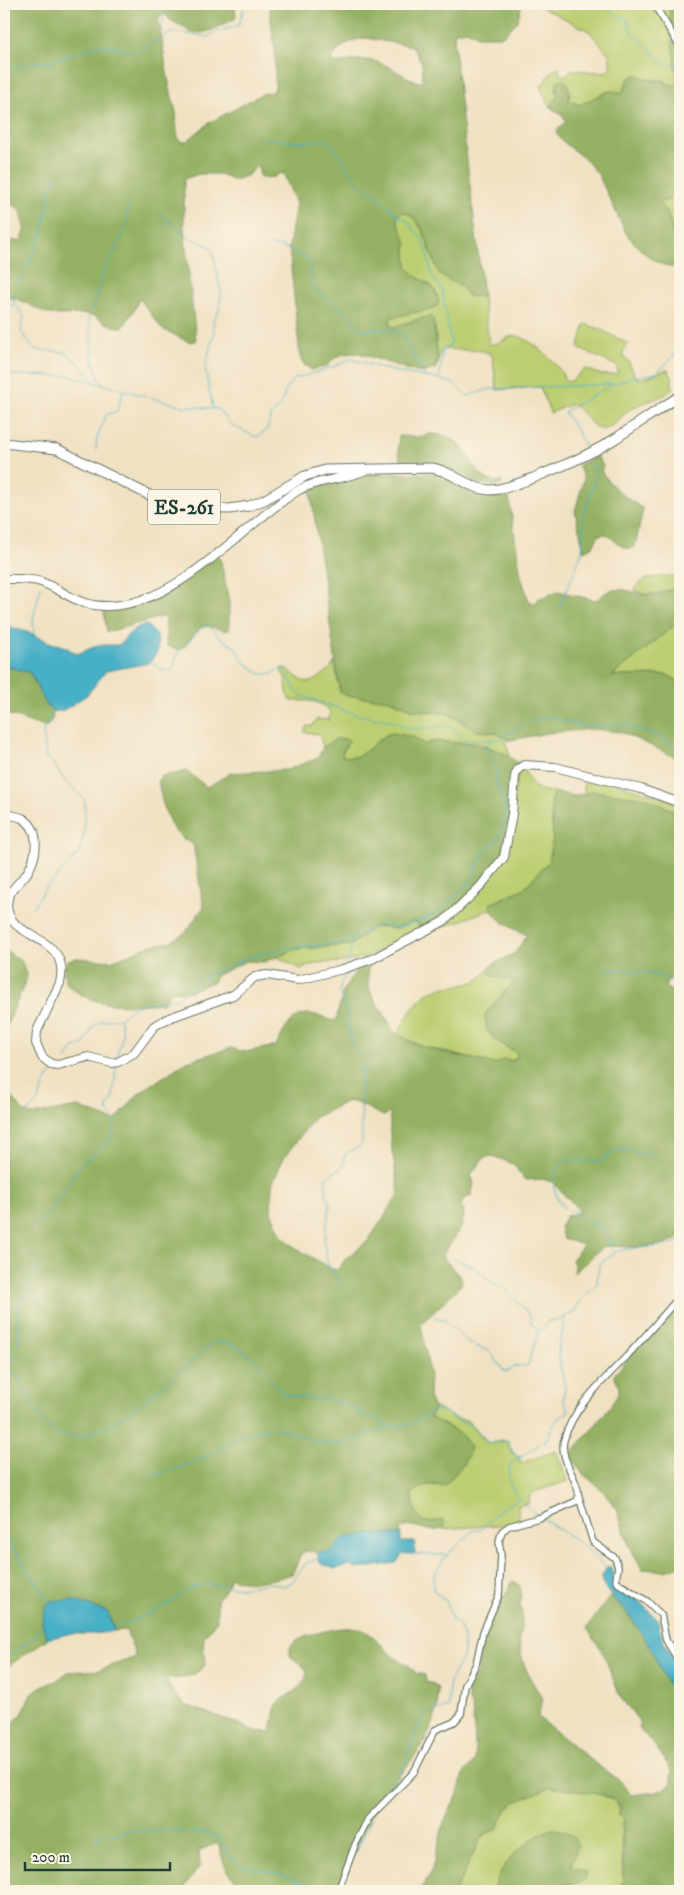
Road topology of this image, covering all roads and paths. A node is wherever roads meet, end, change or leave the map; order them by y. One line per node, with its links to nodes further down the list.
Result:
1 (654, 4): 2 (street)
2 (680, 46)
3 (680, 396): 5 (main road, ES-261)
4 (4, 443): 5 (main road, ES-261)
5 (370, 469): 6 (street)
6 (4, 579)
7 (680, 803): 8 (street)
8 (4, 813)
9 (680, 1296): 10 (street)
10 (579, 1497): 11 (street); 12 (street)
11 (680, 1663)
12 (338, 1891)

